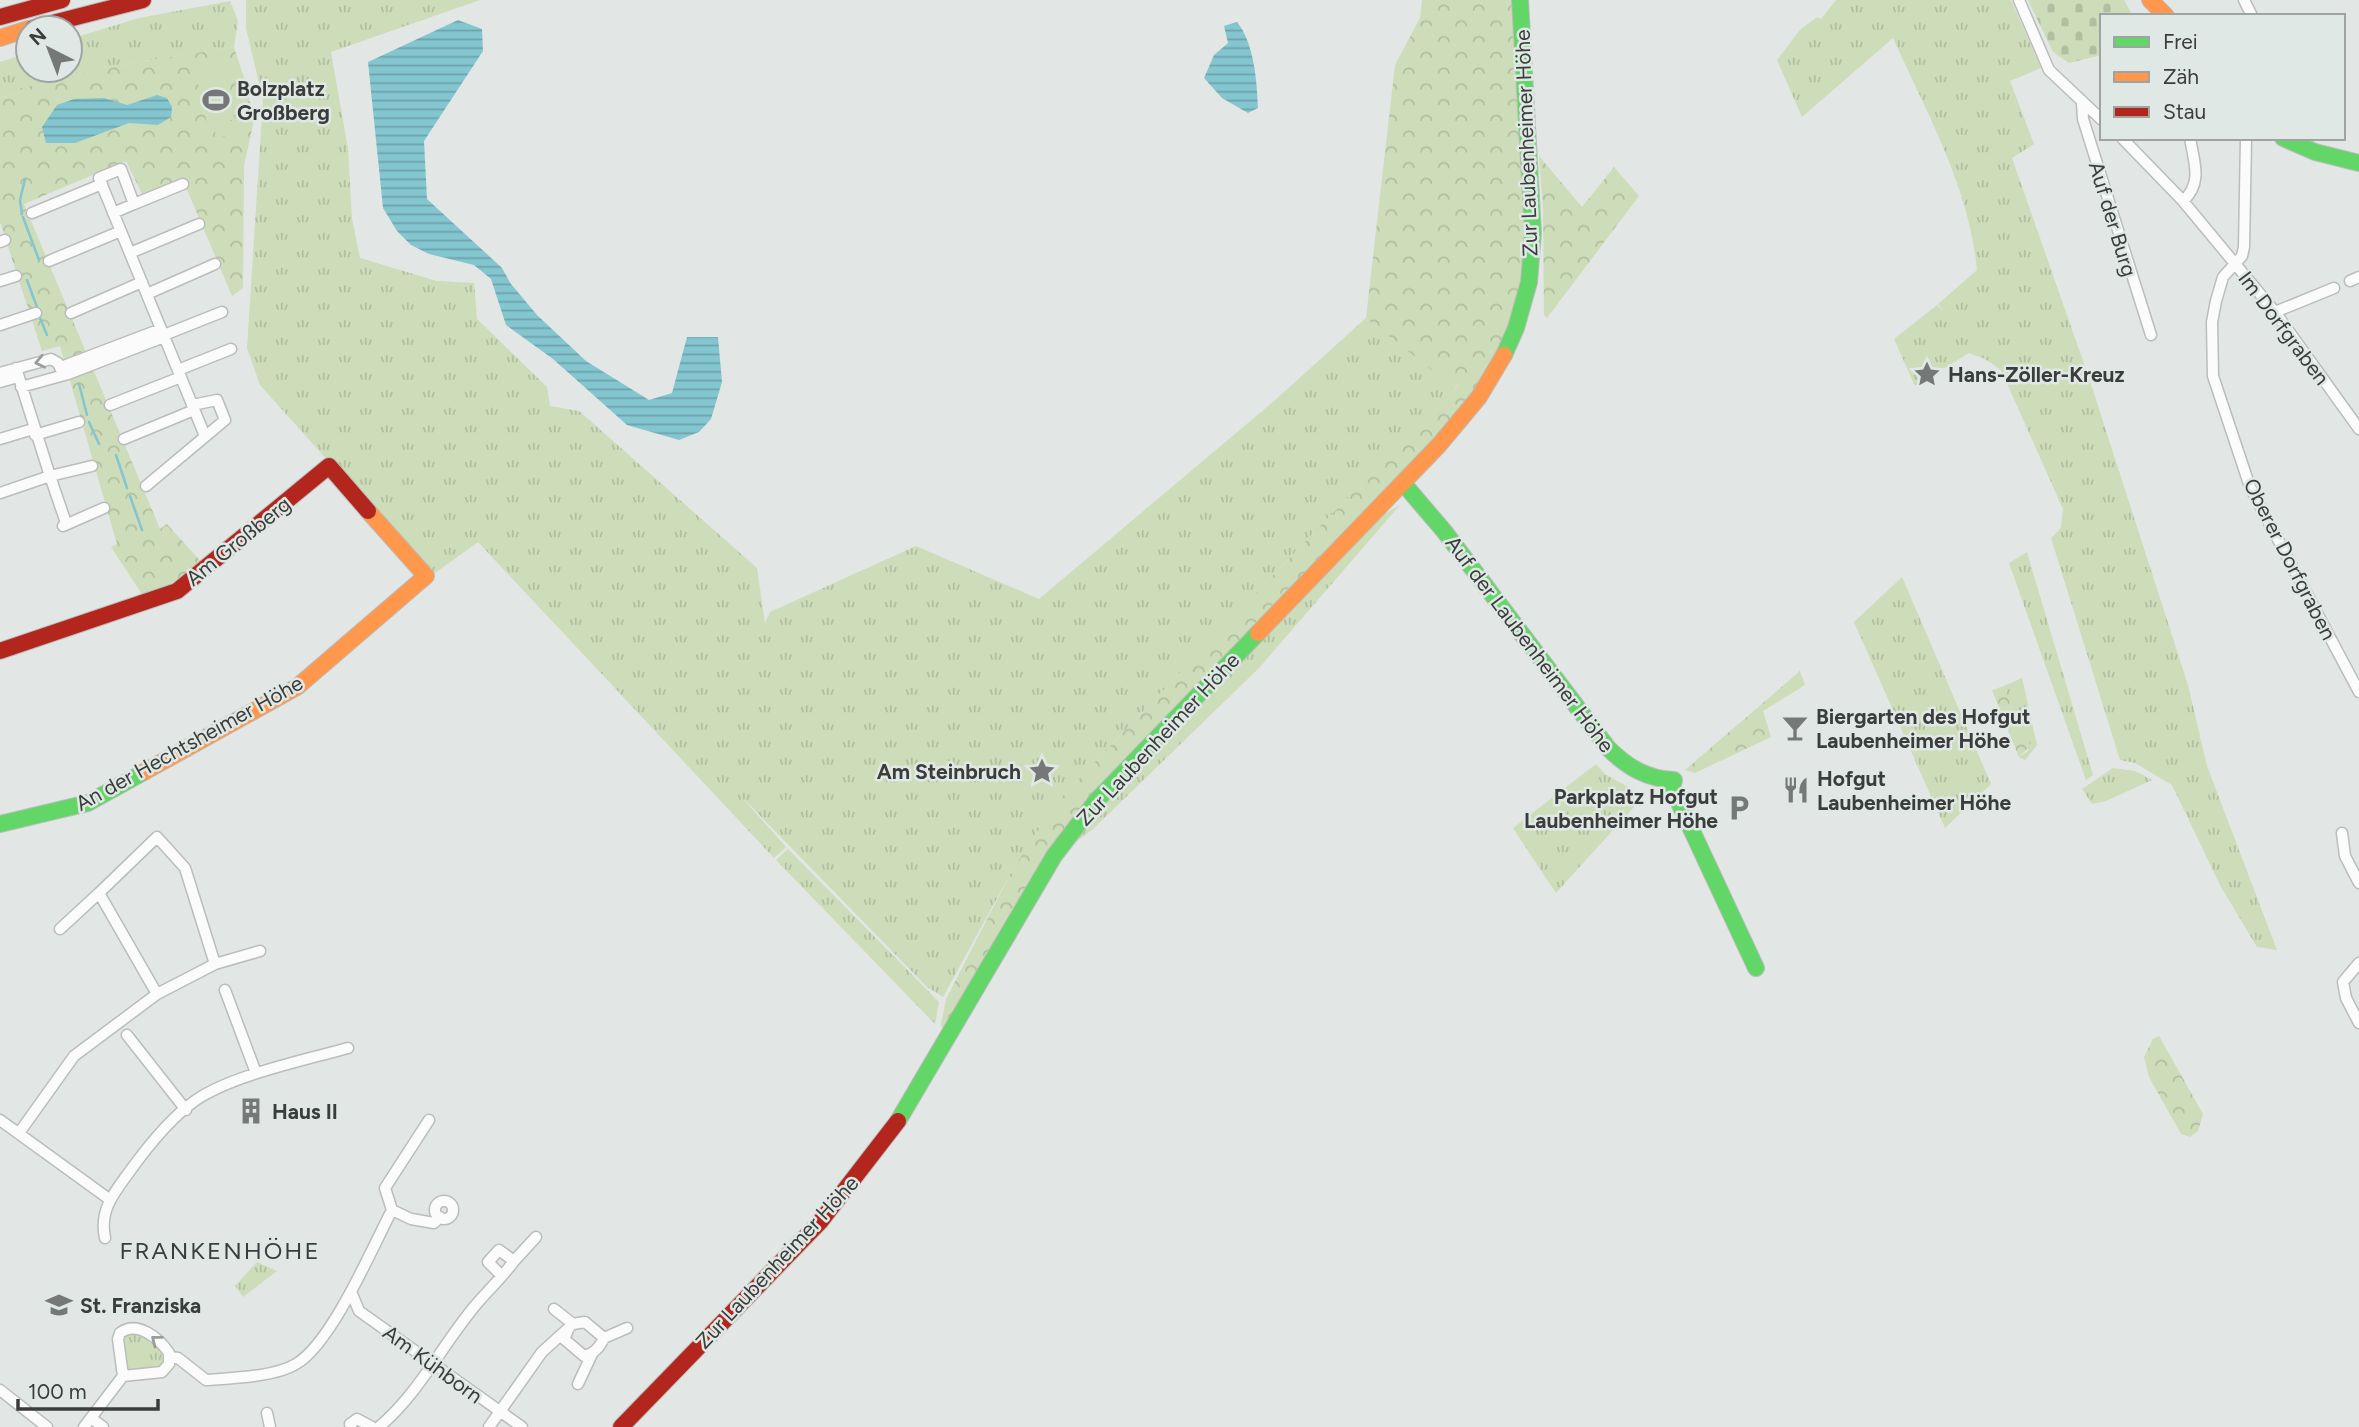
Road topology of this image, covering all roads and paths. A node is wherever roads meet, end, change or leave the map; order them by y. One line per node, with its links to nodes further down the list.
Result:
1 (62, 0): 8 (main road)
2 (143, 0): 7 (main road)
3 (1521, 0): 56 (main road, Zur Laubenheimer Höhe)
4 (2019, 0): 9 (street)
5 (2150, 0): 6 (main road)
6 (2164, 14)
7 (84, 15)
8 (0, 16)
9 (2082, 103): 10 (street); 39 (street, Auf der Burg)
10 (2100, 118)
11 (2124, 140): 18 (street)
12 (2190, 140): 18 (street)
13 (2246, 140): 27 (street, Im Dorfgraben)
14 (2287, 140): 15 (main road)
15 (2359, 163)
16 (102, 184): 19 (street); 20 (street); 21 (street)
17 (183, 184): 19 (street)
18 (2183, 201): 27 (street)
19 (134, 204): 21 (street)
20 (32, 213)
21 (113, 213): 23 (street)
22 (199, 224): 24 (street)
23 (121, 231): 24 (street); 25 (street)
24 (130, 253): 30 (street)
25 (49, 261)
26 (215, 264): 32 (street)
27 (2235, 264): 34 (street, Im Dorfgraben); 62 (street, Oberer Dorfgraben)
28 (16, 276): 29 (street)
29 (0, 281)
30 (142, 282): 32 (street); 36 (street)
31 (2334, 288): 34 (street)
32 (147, 294): 38 (street)
33 (222, 312): 38 (street)
34 (2275, 312): 49 (street, Im Dorfgraben)
35 (36, 313): 37 (street)
36 (71, 313)
37 (0, 325)
38 (163, 334): 41 (street); 43 (street)
39 (2151, 335)
40 (230, 349): 43 (street)
41 (62, 371): 44 (street); 44 (street, one-way to 44)
42 (0, 373): 44 (street)
43 (179, 374): 46 (street); 47 (street)
44 (19, 377): 45 (street); 50 (street)
45 (0, 382)
46 (110, 405)
47 (193, 407): 51 (street); 51 (street); 53 (street)
48 (79, 422): 50 (street)
49 (2359, 429)
50 (34, 432): 52 (street); 55 (street)
51 (205, 436): 57 (street)
52 (0, 439)
53 (124, 439)
54 (92, 466): 55 (street)
55 (50, 476): 58 (street); 59 (street)
56 (1403, 483): 71 (main road, Auf der Laubenheimer Höhe); 111 (main road, Zur Laubenheimer Höhe)
57 (146, 486)
58 (0, 493)
59 (104, 508)
60 (426, 576): 61 (main road, Am Großberg); 63 (main road, An der Hechtsheimer Höhe)
61 (0, 651)
62 (2359, 692)
63 (0, 824)
64 (2343, 833): 65 (street)
65 (2359, 883)
66 (99, 893): 67 (street); 70 (street); 73 (street)
67 (60, 929)
68 (260, 951): 70 (street)
69 (2359, 963): 74 (street)
70 (215, 964): 73 (street)
71 (1756, 968)
72 (225, 990): 77 (street)
73 (157, 994): 81 (street)
74 (2359, 1023)
75 (127, 1035): 78 (street)
76 (348, 1048): 77 (street)
77 (256, 1073): 78 (street)
78 (186, 1110): 82 (street)
79 (0, 1120): 81 (street)
80 (429, 1120): 83 (street)
81 (19, 1133): 82 (street)
82 (109, 1199): 86 (street)
83 (392, 1210): 84 (street); 89 (street)
84 (440, 1217)
85 (536, 1237): 87 (street)
86 (104, 1238)
87 (508, 1268): 88 (street); 96 (street)
88 (519, 1276)
89 (352, 1294): 95 (street); 96 (street, Am Kühborn)
90 (554, 1309): 91 (street)
91 (571, 1326): 93 (street); 94 (street); 100 (street)
92 (627, 1328): 93 (street)
93 (604, 1338): 94 (street)
94 (592, 1354): 98 (street)
95 (171, 1357): 97 (street); 97 (street, one-way to 97)
96 (433, 1364): 100 (street, Am Kühborn); 108 (street)
97 (122, 1377): 102 (street)
98 (578, 1384)
99 (0, 1390): 103 (street)
100 (500, 1412): 109 (street); 110 (street, Am Kühborn)
101 (267, 1413): 105 (street)
102 (88, 1422): 104 (street)
103 (47, 1427)
104 (103, 1427)
105 (270, 1427)
106 (351, 1427): 107 (street)
107 (372, 1427)
108 (379, 1427)
109 (489, 1427)
110 (522, 1427)
111 (621, 1427)

